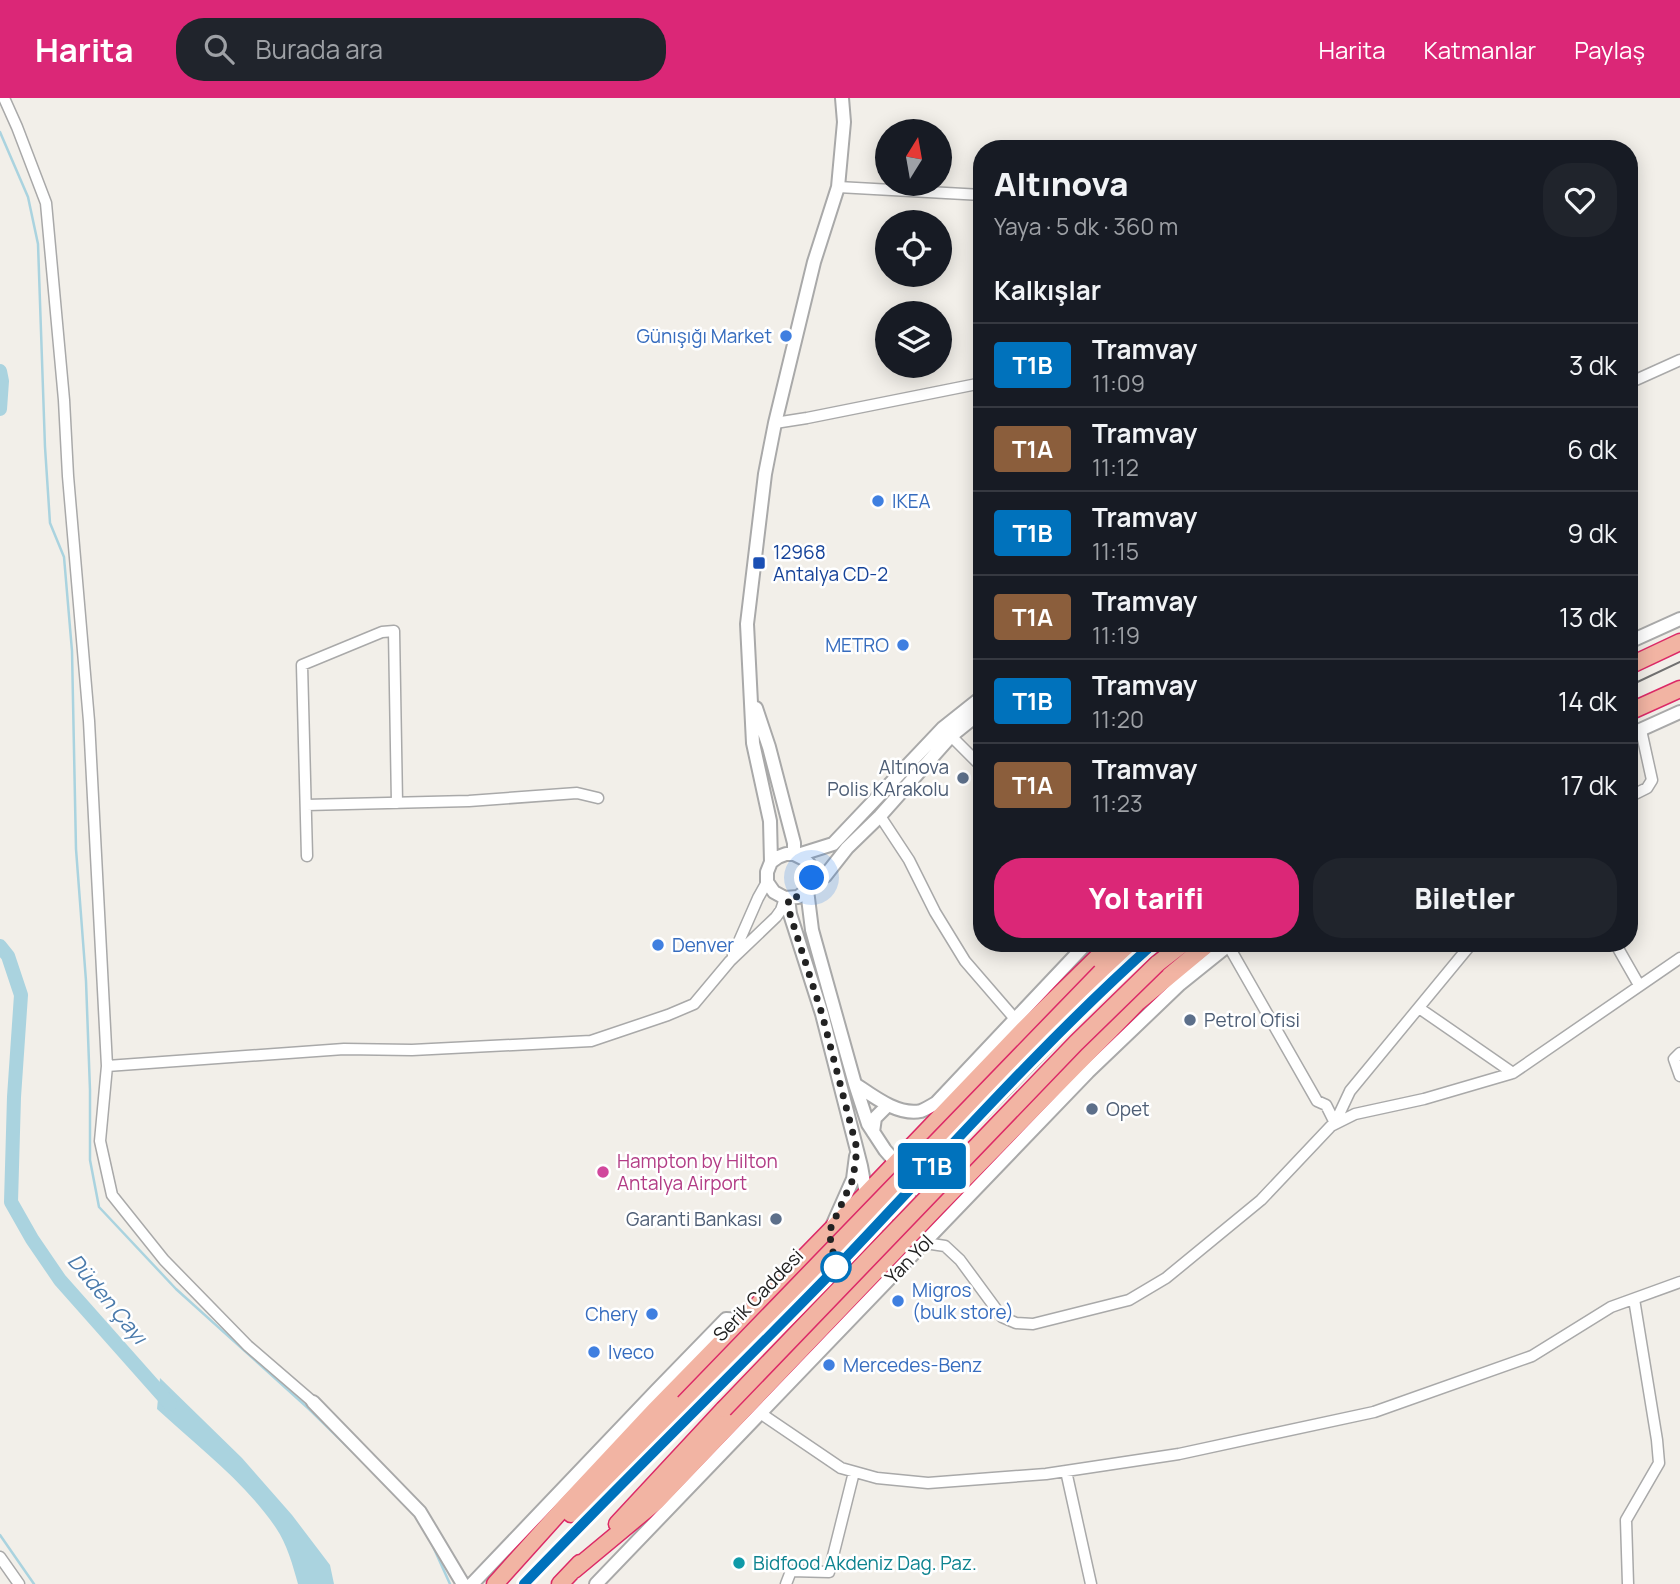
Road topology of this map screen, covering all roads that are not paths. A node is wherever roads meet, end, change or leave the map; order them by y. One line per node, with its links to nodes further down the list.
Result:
1 (4, 98): 54 (street)
2 (842, 98): 3 (street)
3 (838, 187): 4 (street); 8 (street)
4 (973, 194)
5 (1680, 360): 6 (street)
6 (1638, 379)
7 (973, 385): 8 (street)
8 (775, 423): 16 (street)
9 (1680, 619): 10 (street)
10 (1638, 639)
11 (1680, 642): 13 (highway)
12 (1638, 646): 13 (street)
13 (1654, 654): 14 (highway)
14 (1638, 662)
15 (1680, 689): 17 (highway)
16 (751, 694): 32 (street); 34 (street)
17 (1647, 704): 19 (highway); 22 (street)
18 (973, 706): 24 (street)
19 (1638, 708)
20 (1680, 712): 22 (street)
21 (973, 716): 24 (street)
22 (1655, 723): 23 (street)
23 (1638, 728)
24 (947, 732): 26 (street); 31 (street); 32 (street)
25 (1638, 743): 27 (street)
26 (973, 758)
27 (1638, 792)
28 (598, 798): 29 (street)
29 (397, 803): 30 (street); 30 (street)
30 (306, 806): 33 (street)
31 (880, 816): 36 (street); 51 (street)
32 (796, 855): 34 (street); 36 (street)
33 (307, 856)
34 (771, 862): 35 (street)
35 (767, 882): 37 (street); 48 (street)
36 (809, 887): 37 (street); 57 (street)
37 (786, 898): 48 (street); 61 (street)
38 (1079, 952): 51 (street)
39 (1103, 952): 52 (highway)
40 (1122, 952): 81 (highway, Serik Caddesi, bridge)
41 (1172, 952): 80 (highway, bridge)
42 (1198, 952): 64 (highway)
43 (1220, 952): 65 (street, Yan Yol)
44 (1234, 952): 59 (street)
45 (1465, 952): 50 (street)
46 (1620, 952): 49 (street)
47 (1680, 958): 49 (street)
48 (730, 961): 54 (street)
49 (1639, 985): 55 (street)
50 (1419, 1007): 55 (street); 59 (street)
51 (1016, 1020): 52 (street); 58 (street)
52 (1004, 1049): 62 (highway)
53 (1680, 1053): 56 (street)
54 (107, 1066): 73 (street)
55 (1513, 1073): 59 (street)
56 (1680, 1076)
57 (855, 1084): 58 (street); 60 (street)
58 (888, 1105): 60 (street)
59 (1335, 1124): 69 (street)
60 (873, 1132): 62 (street)
61 (857, 1149): 63 (street); 66 (street)
62 (896, 1162): 63 (highway); 64 (street)
63 (866, 1194): 66 (highway); 67 (street)
64 (936, 1208): 65 (street); 67 (highway)
65 (942, 1225): 68 (street, Yan Yol); 69 (street)
66 (829, 1232): 81 (highway)
67 (907, 1239): 68 (street); 72 (highway)
68 (925, 1243): 69 (street); 74 (street, Yan Yol)
69 (945, 1246)
70 (1680, 1282): 71 (street)
71 (1634, 1298): 77 (street); 90 (street)
72 (771, 1382): 74 (street); 76 (highway)
73 (313, 1402): 83 (street)
74 (760, 1413): 75 (street, Yan Yol); 78 (street)
75 (719, 1455): 76 (street); 87 (street, Yan Yol)
76 (695, 1462): 80 (highway)
77 (1066, 1471): 78 (street); 89 (street)
78 (854, 1472): 88 (street)
79 (0, 1557): 82 (street)
80 (574, 1570): 86 (highway)
81 (501, 1571): 84 (street); 85 (highway)
82 (19, 1584)
83 (463, 1584)
84 (472, 1584)
85 (495, 1584)
86 (560, 1584)
87 (596, 1584)
88 (786, 1584)
89 (1091, 1584)
90 (1628, 1584)

